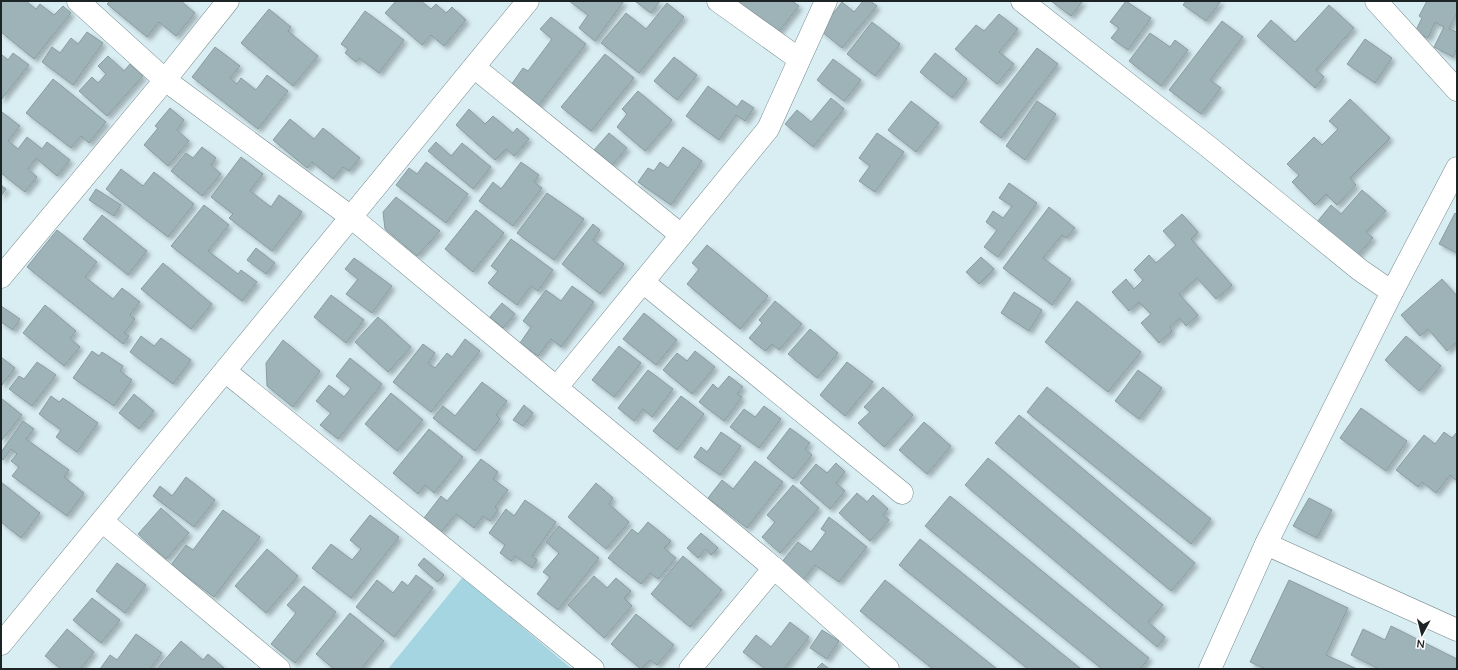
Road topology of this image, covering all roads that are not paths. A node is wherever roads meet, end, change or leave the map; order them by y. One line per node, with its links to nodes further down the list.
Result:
1 (78, 1): 10 (street)
2 (228, 1): 10 (street)
3 (528, 1): 9 (street)
4 (718, 1): 8 (street)
5 (826, 1): 8 (street)
6 (1022, 1): 17 (street)
7 (1376, 1): 11 (street)
8 (799, 59): 14 (street)
9 (474, 67): 13 (street); 14 (street)
10 (165, 80): 13 (street); 15 (street)
11 (1457, 90)
12 (1457, 168): 17 (street)
13 (352, 217): 18 (street); 19 (street)
14 (681, 236): 16 (street)
15 (1, 277)
16 (643, 282): 19 (street); 20 (street)
17 (1392, 292): 22 (street)
18 (224, 371): 21 (street); 27 (street)
19 (557, 387): 23 (street)
20 (902, 493)
21 (102, 521): 25 (street); 26 (street)
22 (1266, 544): 24 (street); 30 (street)
23 (774, 568): 28 (street); 29 (street)
24 (1457, 630)
25 (1, 644)
26 (279, 669)
27 (593, 669)
28 (690, 669)
29 (888, 669)
30 (1210, 669)

